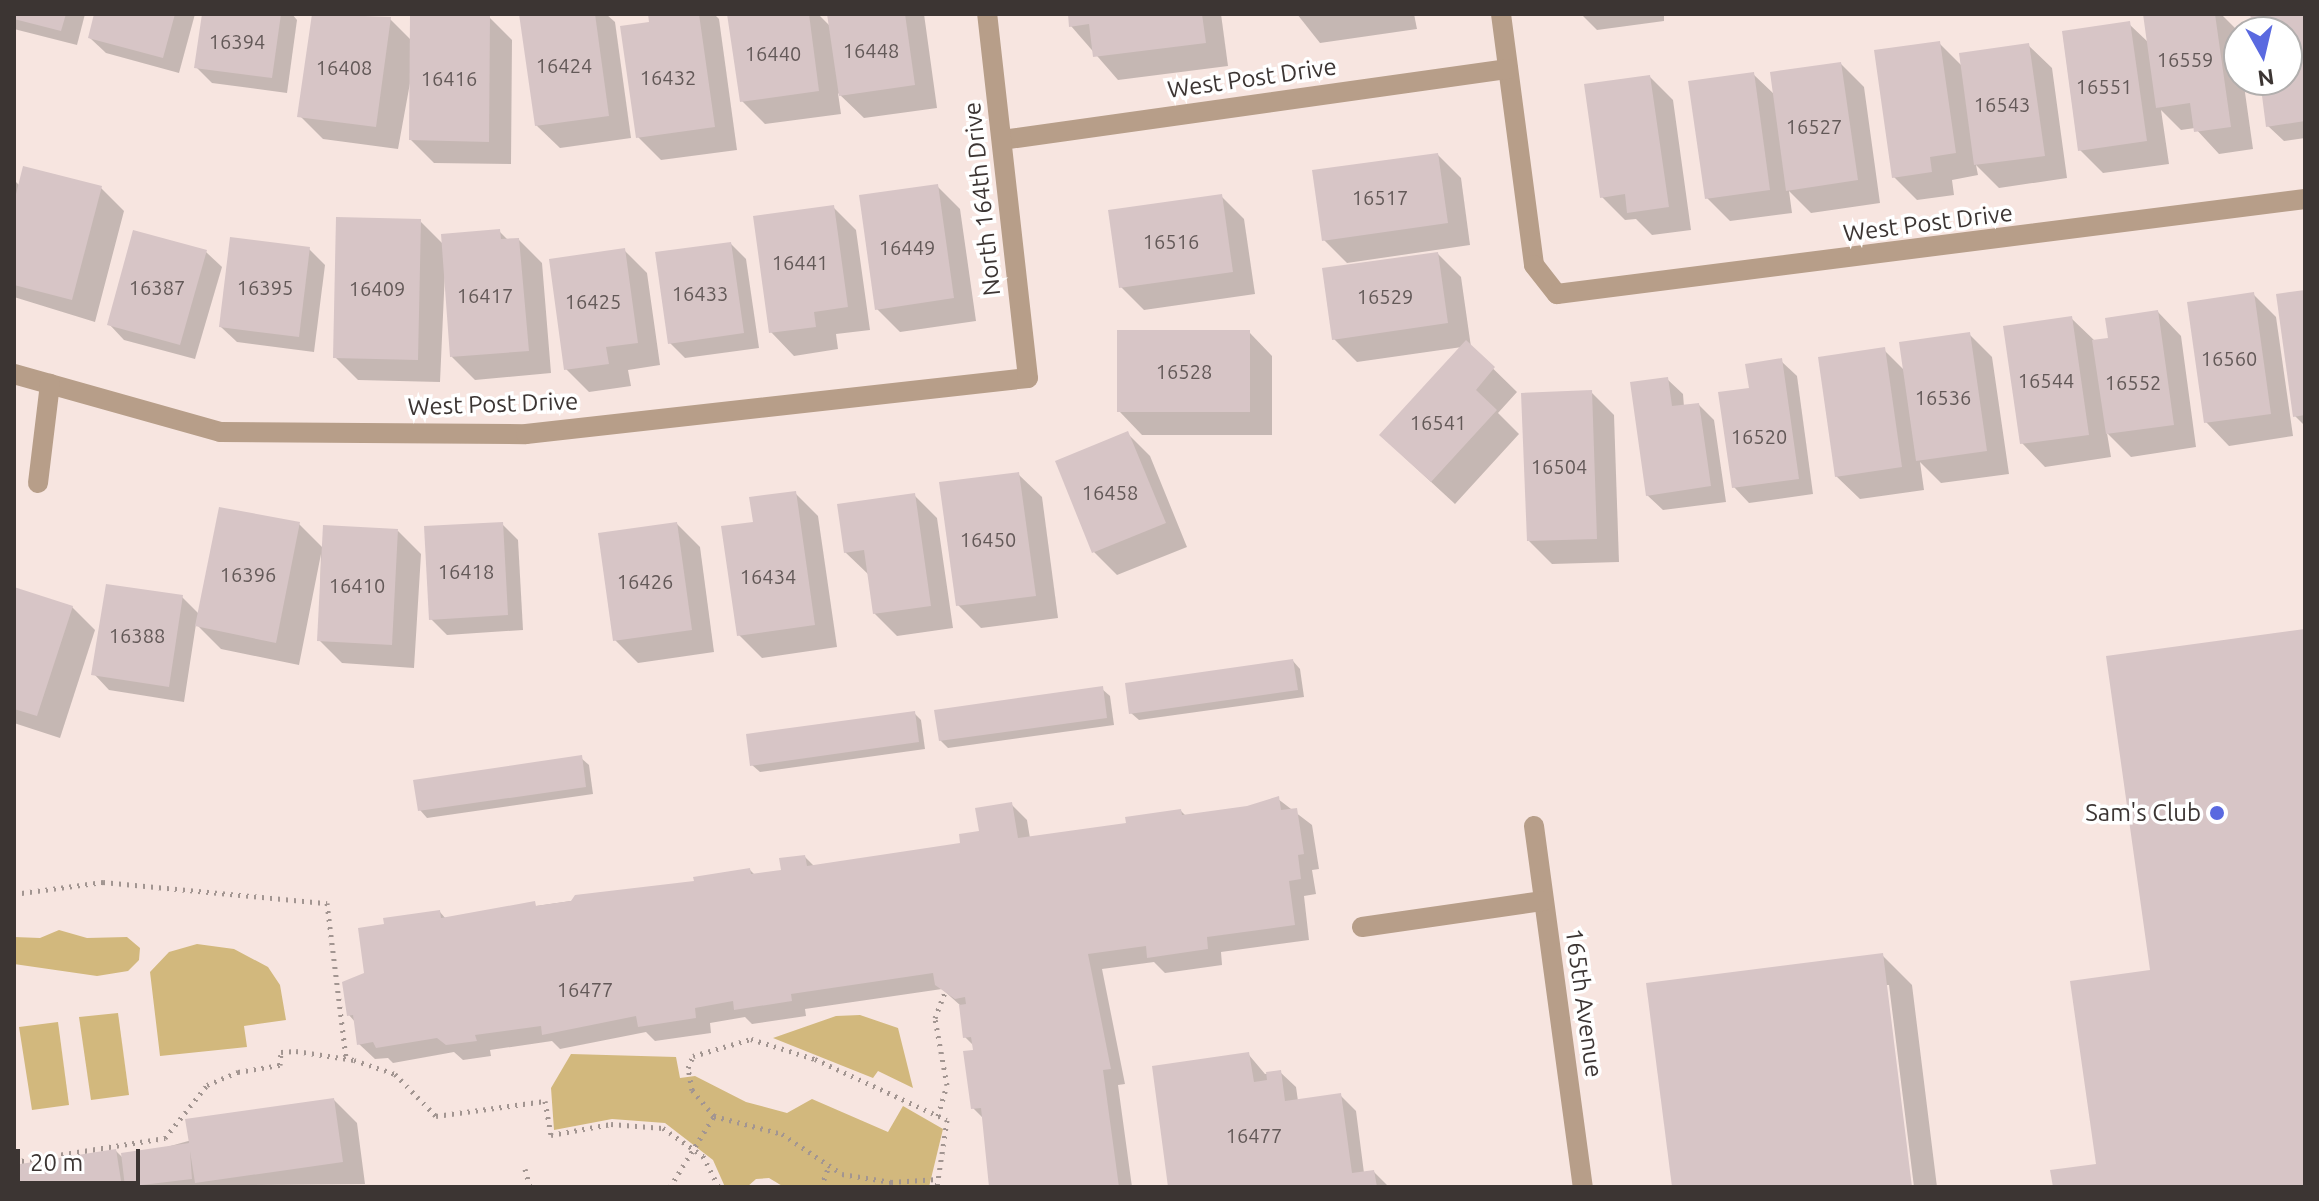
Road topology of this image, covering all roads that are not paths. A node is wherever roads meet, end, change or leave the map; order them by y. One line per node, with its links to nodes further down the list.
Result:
1 (987, 14): 4 (street, North 164th Drive)
2 (1501, 14): 3 (street)
3 (1508, 69): 4 (street, West Post Drive); 5 (street, West Post Drive)
4 (1002, 140): 7 (street, North 164th Drive)
5 (2305, 199)
6 (14, 374): 8 (street, West Post Drive)
7 (1028, 378): 8 (street, West Post Drive)
8 (50, 384): 9 (street)
9 (38, 483)
10 (1534, 826): 11 (street, 165th Avenue)
11 (1543, 901): 12 (street); 13 (street, 165th Avenue)
12 (1362, 927)
13 (1583, 1187)

